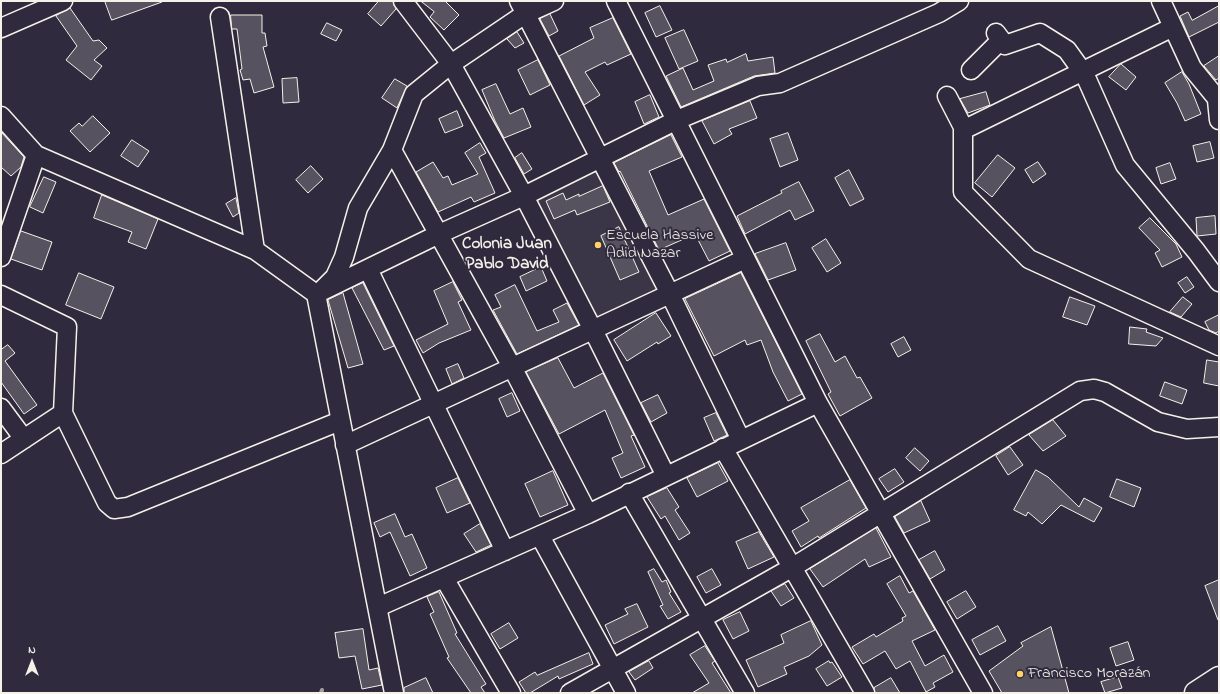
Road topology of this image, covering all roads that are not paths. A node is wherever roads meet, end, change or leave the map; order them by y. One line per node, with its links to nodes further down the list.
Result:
1 (63, 1): 9 (street)
2 (403, 1): 11 (street)
3 (554, 1): 7 (street)
4 (616, 1): 17 (street)
5 (959, 1): 17 (street)
6 (1161, 1): 10 (street)
7 (522, 7): 11 (street); 22 (street)
8 (220, 17): 25 (street)
9 (1, 28)
10 (1173, 28): 13 (street); 15 (street)
11 (451, 64): 20 (street); 23 (street)
12 (971, 70): 13 (street)
13 (1082, 72): 19 (street); 29 (street)
14 (947, 96): 19 (street)
15 (1218, 100): 18 (street)
16 (1, 116): 21 (street)
17 (677, 120): 22 (street); 27 (street)
18 (1219, 120)
19 (963, 130): 34 (street)
20 (392, 150): 24 (street); 30 (street)
21 (36, 155): 25 (street); 26 (street)
22 (600, 159): 23 (street); 31 (street)
23 (524, 196): 24 (street); 33 (street)
24 (439, 234): 28 (street); 35 (street)
25 (255, 250): 30 (street)
26 (1, 257)
27 (745, 259): 31 (street); 36 (street)
28 (368, 269): 30 (street); 37 (street)
29 (1219, 282)
30 (316, 294): 40 (street)
31 (670, 294): 33 (street); 43 (street)
32 (1, 295): 39 (street)
33 (593, 330): 35 (street); 47 (street)
34 (1219, 346)
35 (512, 367): 37 (street); 50 (street)
36 (818, 403): 43 (street); 49 (street)
37 (434, 404): 44 (street); 52 (street)
38 (1, 408): 42 (street)
39 (63, 413): 40 (street); 42 (street)
40 (340, 421): 44 (street)
41 (1219, 426): 49 (street)
42 (24, 439): 46 (street)
43 (741, 440): 45 (street)
44 (345, 445): 55 (street)
45 (723, 448): 47 (street); 53 (street)
46 (1, 454)
47 (666, 476): 48 (street)
48 (629, 493): 50 (street); 56 (street)
49 (881, 512): 53 (street); 65 (street)
50 (588, 514): 51 (street)
51 (540, 536): 52 (street); 57 (street)
52 (505, 551): 54 (street)
53 (793, 566): 56 (street); 64 (street)
54 (444, 578): 55 (street); 60 (street)
55 (378, 607): 59 (street)
56 (702, 618): 57 (street); 63 (street)
57 (613, 670): 61 (street); 62 (street)
58 (1219, 678): 66 (highway)
59 (394, 693)
60 (511, 693)
61 (570, 693)
62 (626, 693)
63 (745, 693)
64 (865, 693)
65 (983, 693)
66 (1196, 693)

